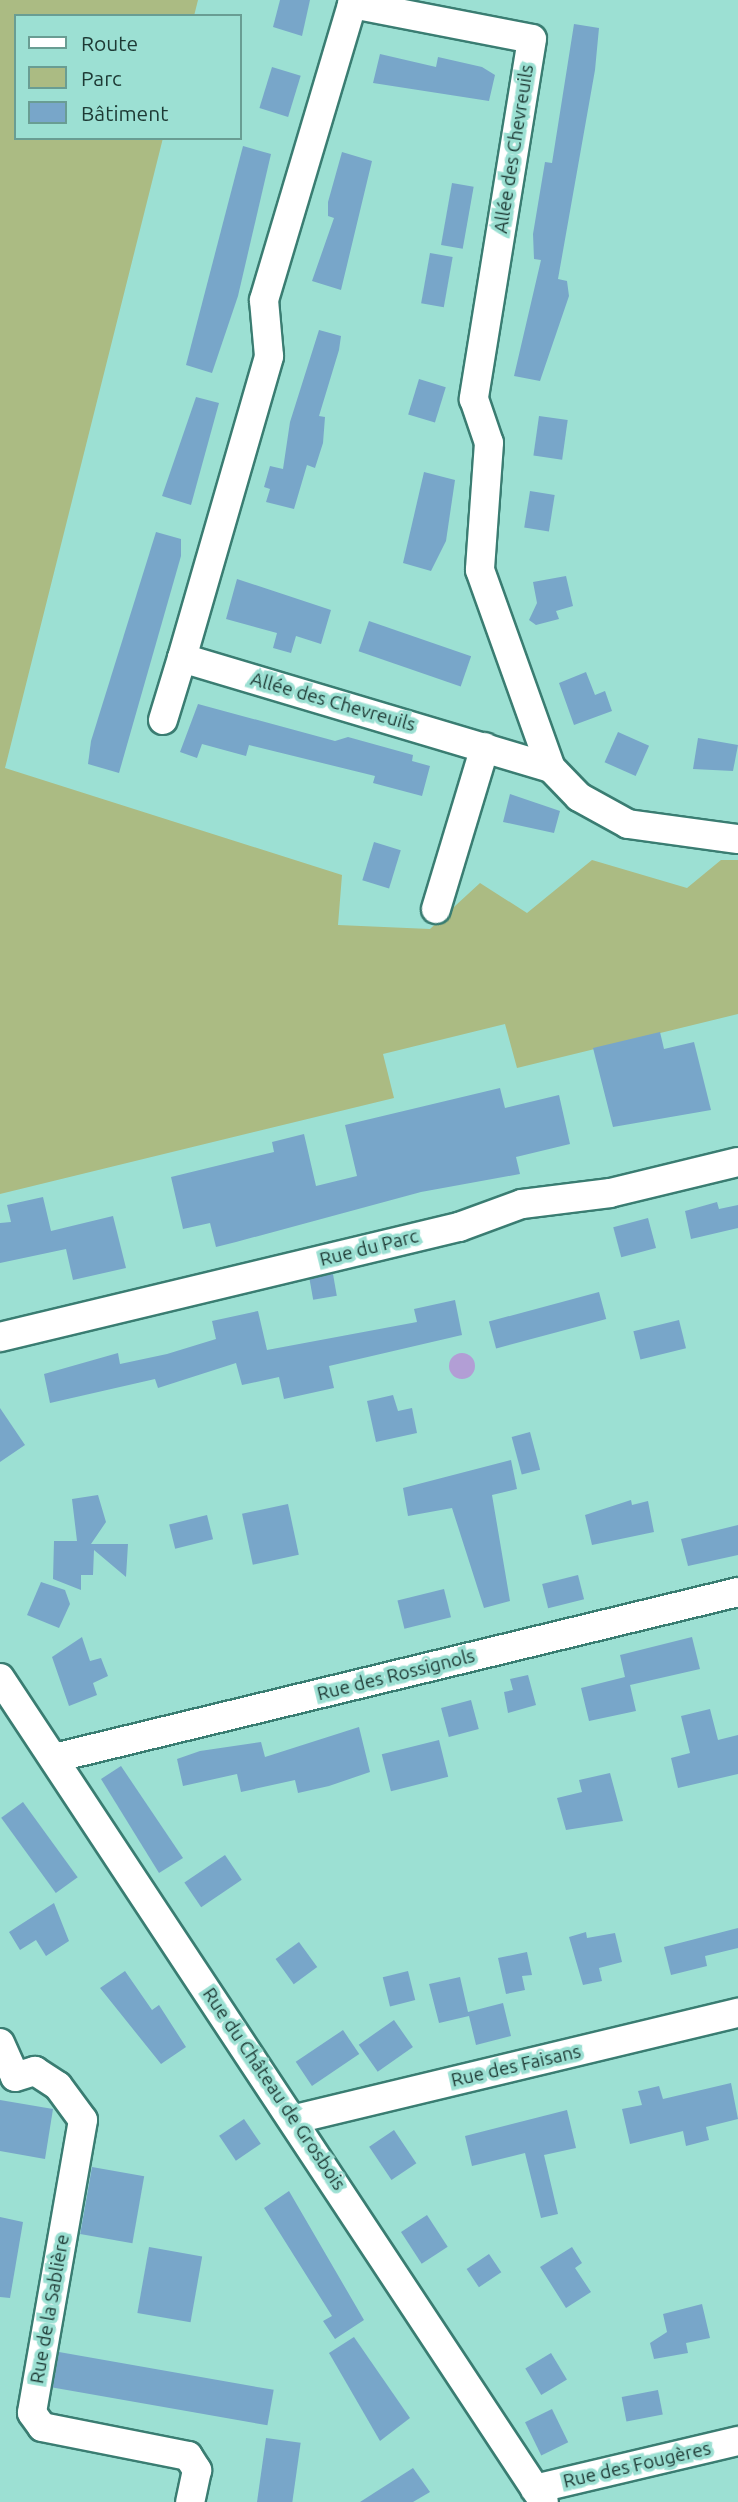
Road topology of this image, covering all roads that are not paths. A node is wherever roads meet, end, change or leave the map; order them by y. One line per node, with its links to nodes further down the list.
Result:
1 (182, 658): 2 (street, Allée des Chevreuils); 3 (street, Allée des Chevreuils); 4 (street, Allée des Chevreuils)
2 (163, 720)
3 (485, 747): 4 (street, Allée des Chevreuils); 6 (street)
4 (551, 768): 5 (street, Allée des Chevreuils)
5 (738, 839)
6 (436, 909)
7 (738, 1162): 8 (street, Rue du Parc)
8 (0, 1337)
9 (738, 1592): 11 (street, Rue des Rossignols)
10 (0, 1678): 11 (street, Rue du Château de Grosbois)
11 (54, 1758): 15 (street, Rue du Château de Grosbois)
12 (738, 2013): 15 (street, Rue des Faisans)
13 (0, 2043): 14 (street, Rue de la Sablière)
14 (7, 2080): 18 (street, Rue de la Sablière)
15 (295, 2119): 17 (street, Rue du Château de Grosbois)
16 (738, 2441): 17 (street, Rue des Fougères)
17 (539, 2495)
18 (190, 2502)

